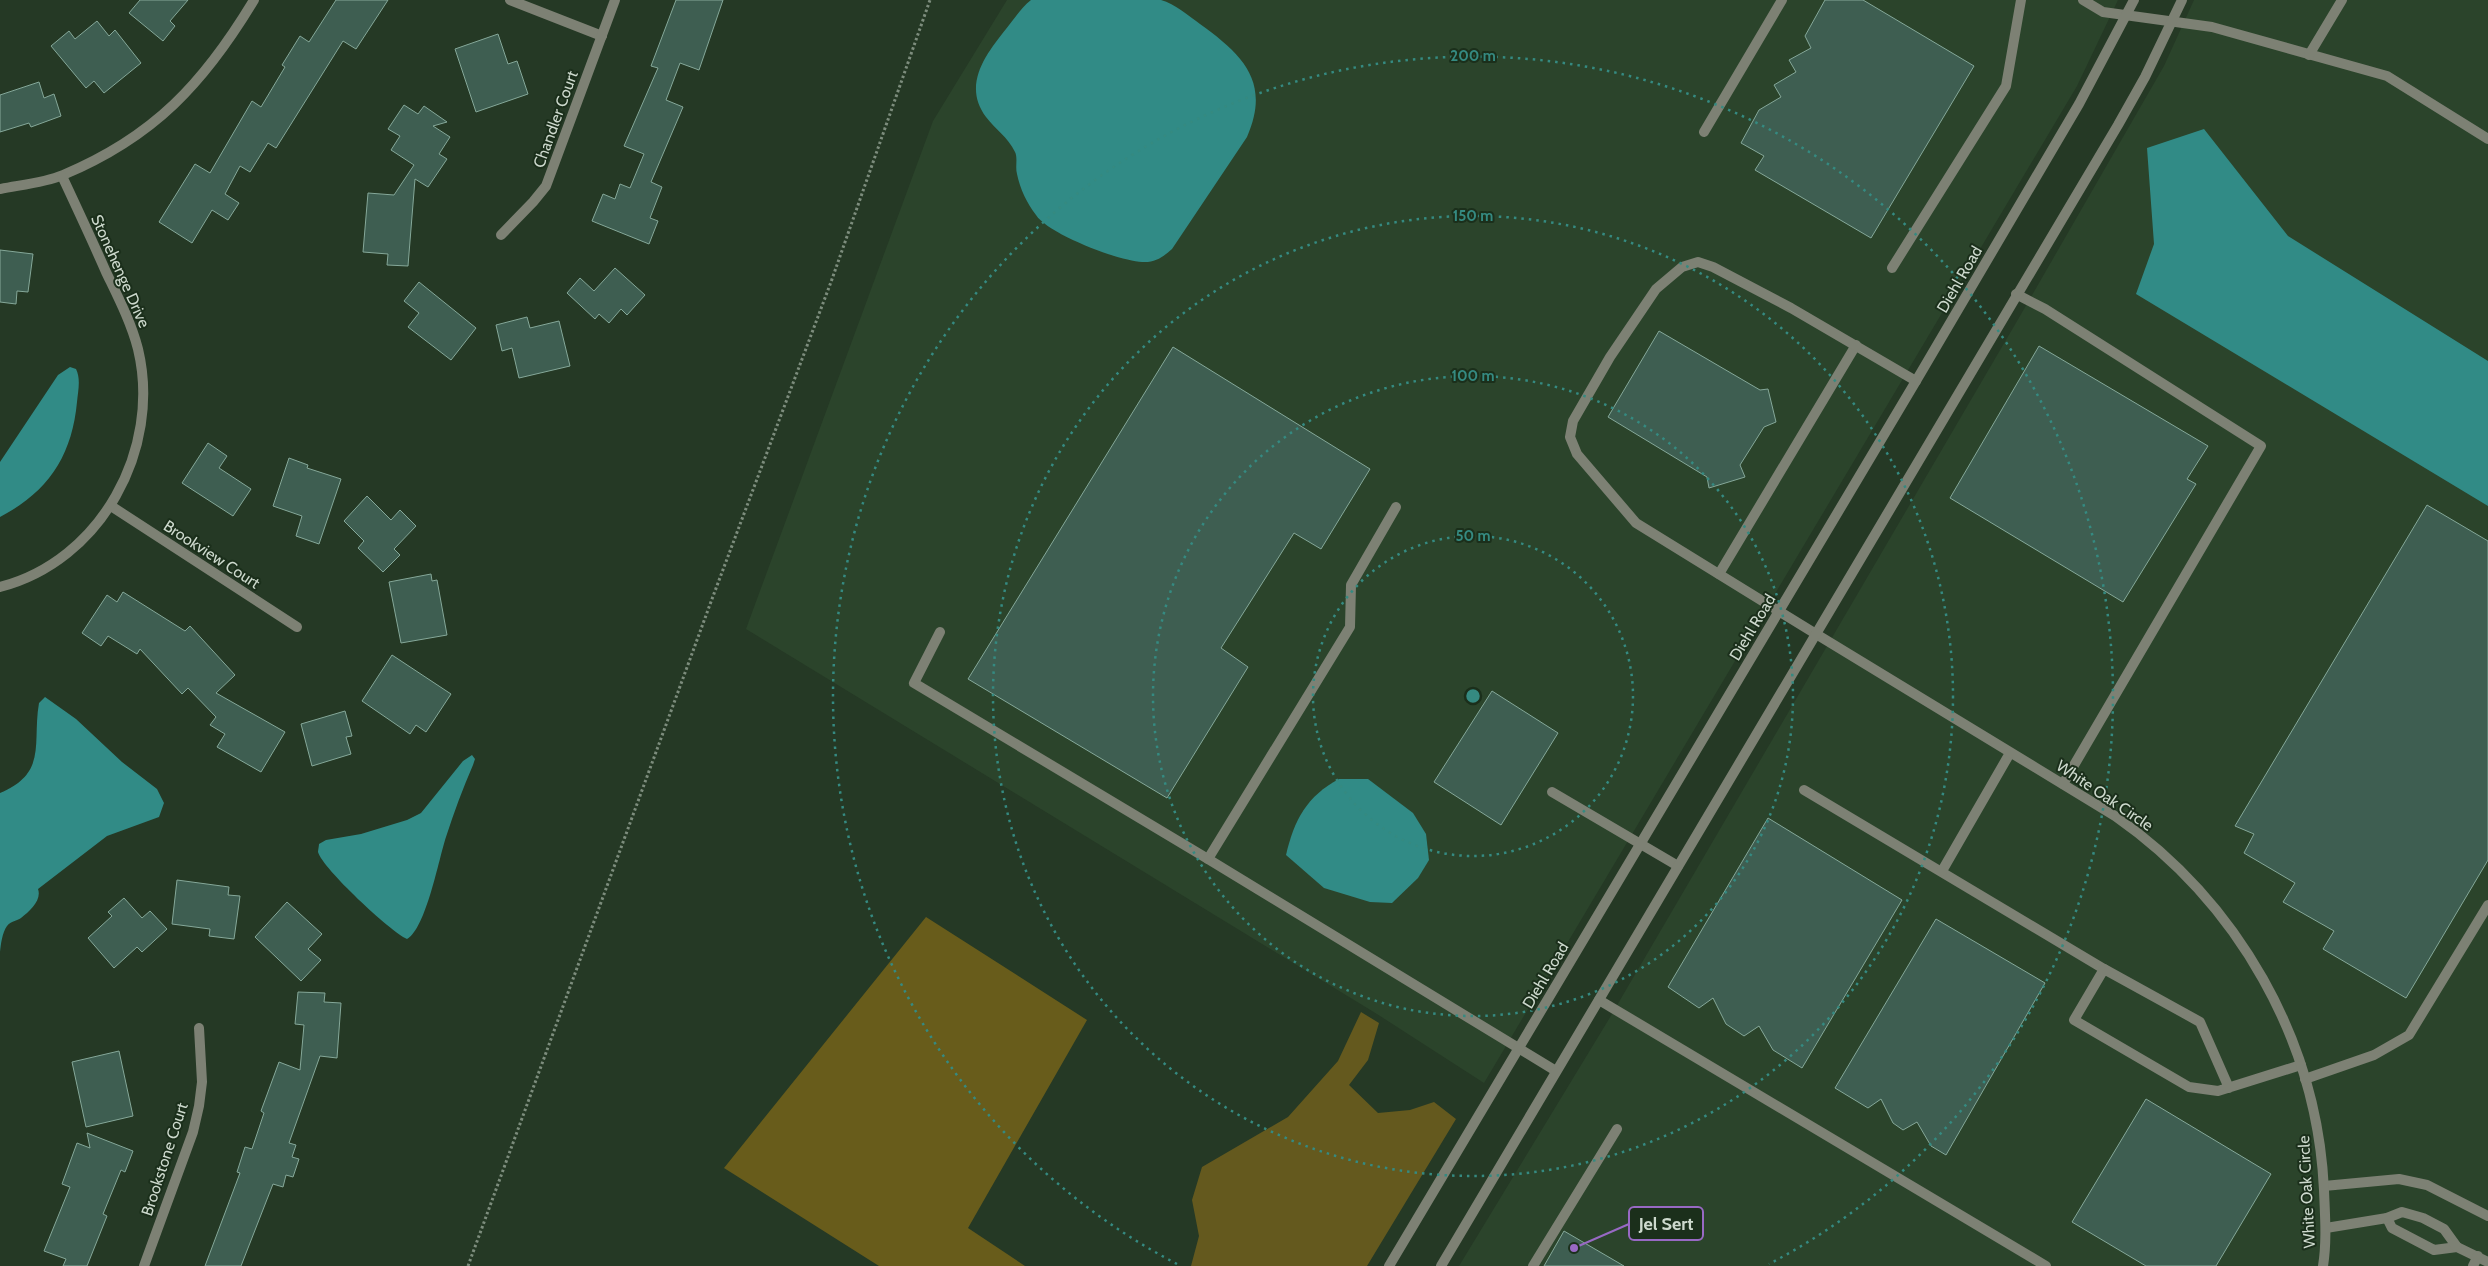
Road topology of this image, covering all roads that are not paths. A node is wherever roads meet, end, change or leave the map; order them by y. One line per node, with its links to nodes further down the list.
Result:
1 (254, 0): 16 (street)
2 (510, 0): 12 (street)
3 (615, 0): 12 (street, Chandler Court)
4 (1782, 0): 14 (street)
5 (2021, 0): 19 (street)
6 (2083, 0): 10 (street)
7 (2134, 0): 10 (street, Diehl Road)
8 (2182, 0): 11 (street)
9 (2342, 0): 13 (street)
10 (2127, 16): 11 (street); 22 (street, Diehl Road)
11 (2172, 22): 13 (street); 20 (street)
12 (602, 36): 18 (street, Chandler Court)
13 (2309, 55): 15 (street)
14 (1704, 132)
15 (2488, 139)
16 (62, 176): 17 (street); 23 (street, Stonehenge Drive)
17 (0, 189)
18 (501, 235)
19 (1892, 268)
20 (2016, 294): 30 (street); 32 (street)
21 (1856, 345): 22 (street, White Oak Circle); 25 (street); 25 (street, White Oak Circle)
22 (1916, 381): 27 (street, Diehl Road)
23 (111, 506): 26 (street, Stonehenge Drive); 28 (street, Brookview Court)
24 (1396, 507): 36 (street)
25 (1719, 574): 27 (street, White Oak Circle)
26 (0, 587)
27 (1780, 611): 30 (street, White Oak Circle); 35 (street, Diehl Road)
28 (297, 627)
29 (940, 632): 36 (street)
30 (1816, 634): 31 (street, White Oak Circle); 37 (street)
31 (2010, 753): 32 (street, White Oak Circle); 38 (street)
32 (2063, 784): 44 (street, White Oak Circle)
33 (1804, 790): 38 (street)
34 (1552, 792): 35 (street)
35 (1641, 844): 37 (street); 43 (street, Diehl Road)
36 (1208, 858): 43 (street)
37 (1678, 866): 41 (street)
38 (1942, 871): 40 (street)
39 (2488, 905): 46 (street)
40 (2104, 969): 47 (street); 47 (street)
41 (1599, 1000): 45 (street); 60 (street)
42 (199, 1028): 56 (street, Brookstone Court)
43 (1518, 1049): 45 (street); 57 (street, Diehl Road)
44 (2301, 1065): 46 (street, White Oak Circle); 47 (street)
45 (1556, 1071): 58 (street)
46 (2305, 1079): 49 (street, White Oak Circle)
47 (2229, 1088)
48 (1616, 1129): 59 (street)
49 (2324, 1186): 50 (street); 52 (street, White Oak Circle)
50 (2488, 1216)
51 (2387, 1218): 52 (street); 53 (street); 53 (street)
52 (2326, 1228): 61 (street, White Oak Circle)
53 (2457, 1247): 54 (street)
54 (2478, 1256): 55 (street); 62 (street)
55 (2488, 1262)
56 (144, 1266)
57 (1390, 1266)
58 (1441, 1266)
59 (1534, 1266)
60 (2046, 1266)
61 (2323, 1266)
62 (2473, 1266)

